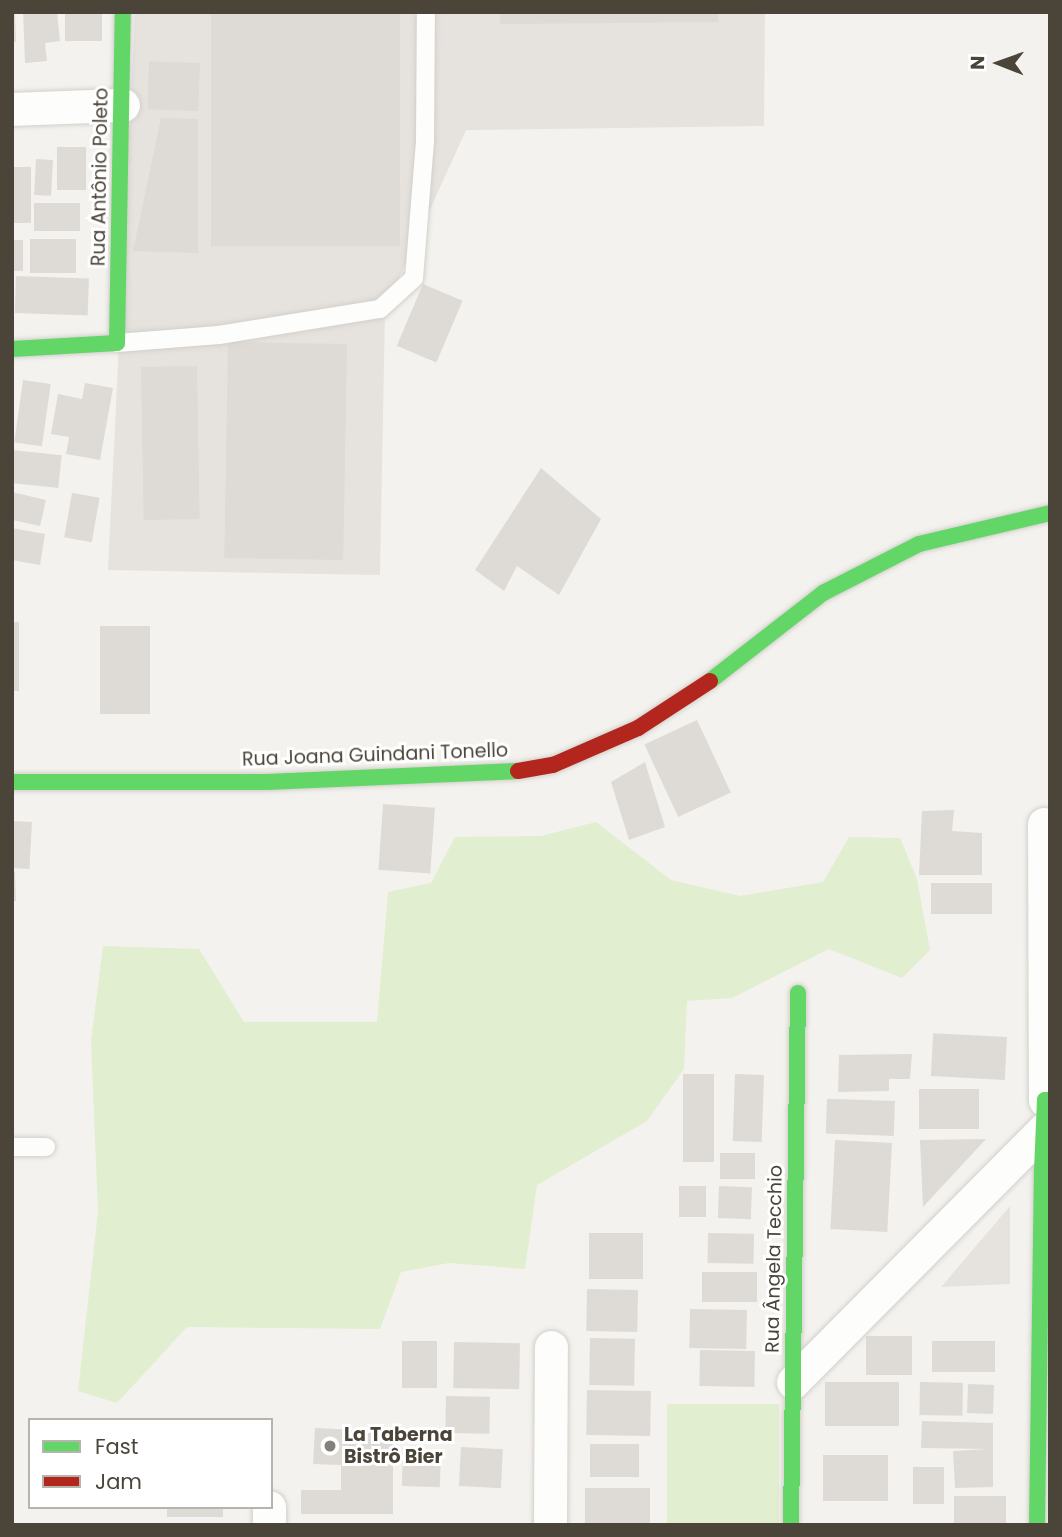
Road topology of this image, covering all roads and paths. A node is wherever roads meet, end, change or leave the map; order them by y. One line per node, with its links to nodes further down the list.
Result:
1 (123, 12): 3 (street, Rua Antônio Poleto)
2 (426, 12): 5 (lane)
3 (122, 105): 4 (street); 5 (street, Rua Antônio Poleto)
4 (12, 109)
5 (117, 344): 6 (street)
6 (12, 349)
7 (1050, 513): 8 (street, Rua Joana Guindani Tonello)
8 (12, 782)
9 (1044, 824): 11 (street)
10 (798, 993): 18 (street, Rua Ângela Tecchio)
11 (1046, 1110): 14 (street); 18 (street)
12 (12, 1147): 13 (lane)
13 (46, 1147)
14 (1046, 1171): 15 (street)
15 (1046, 1266): 17 (street)
16 (551, 1347): 20 (street)
17 (1045, 1351): 19 (street)
18 (793, 1382): 21 (street, Rua Ângela Tecchio)
19 (1044, 1432): 22 (street)
20 (550, 1525)
21 (791, 1525)
22 (1037, 1525)

